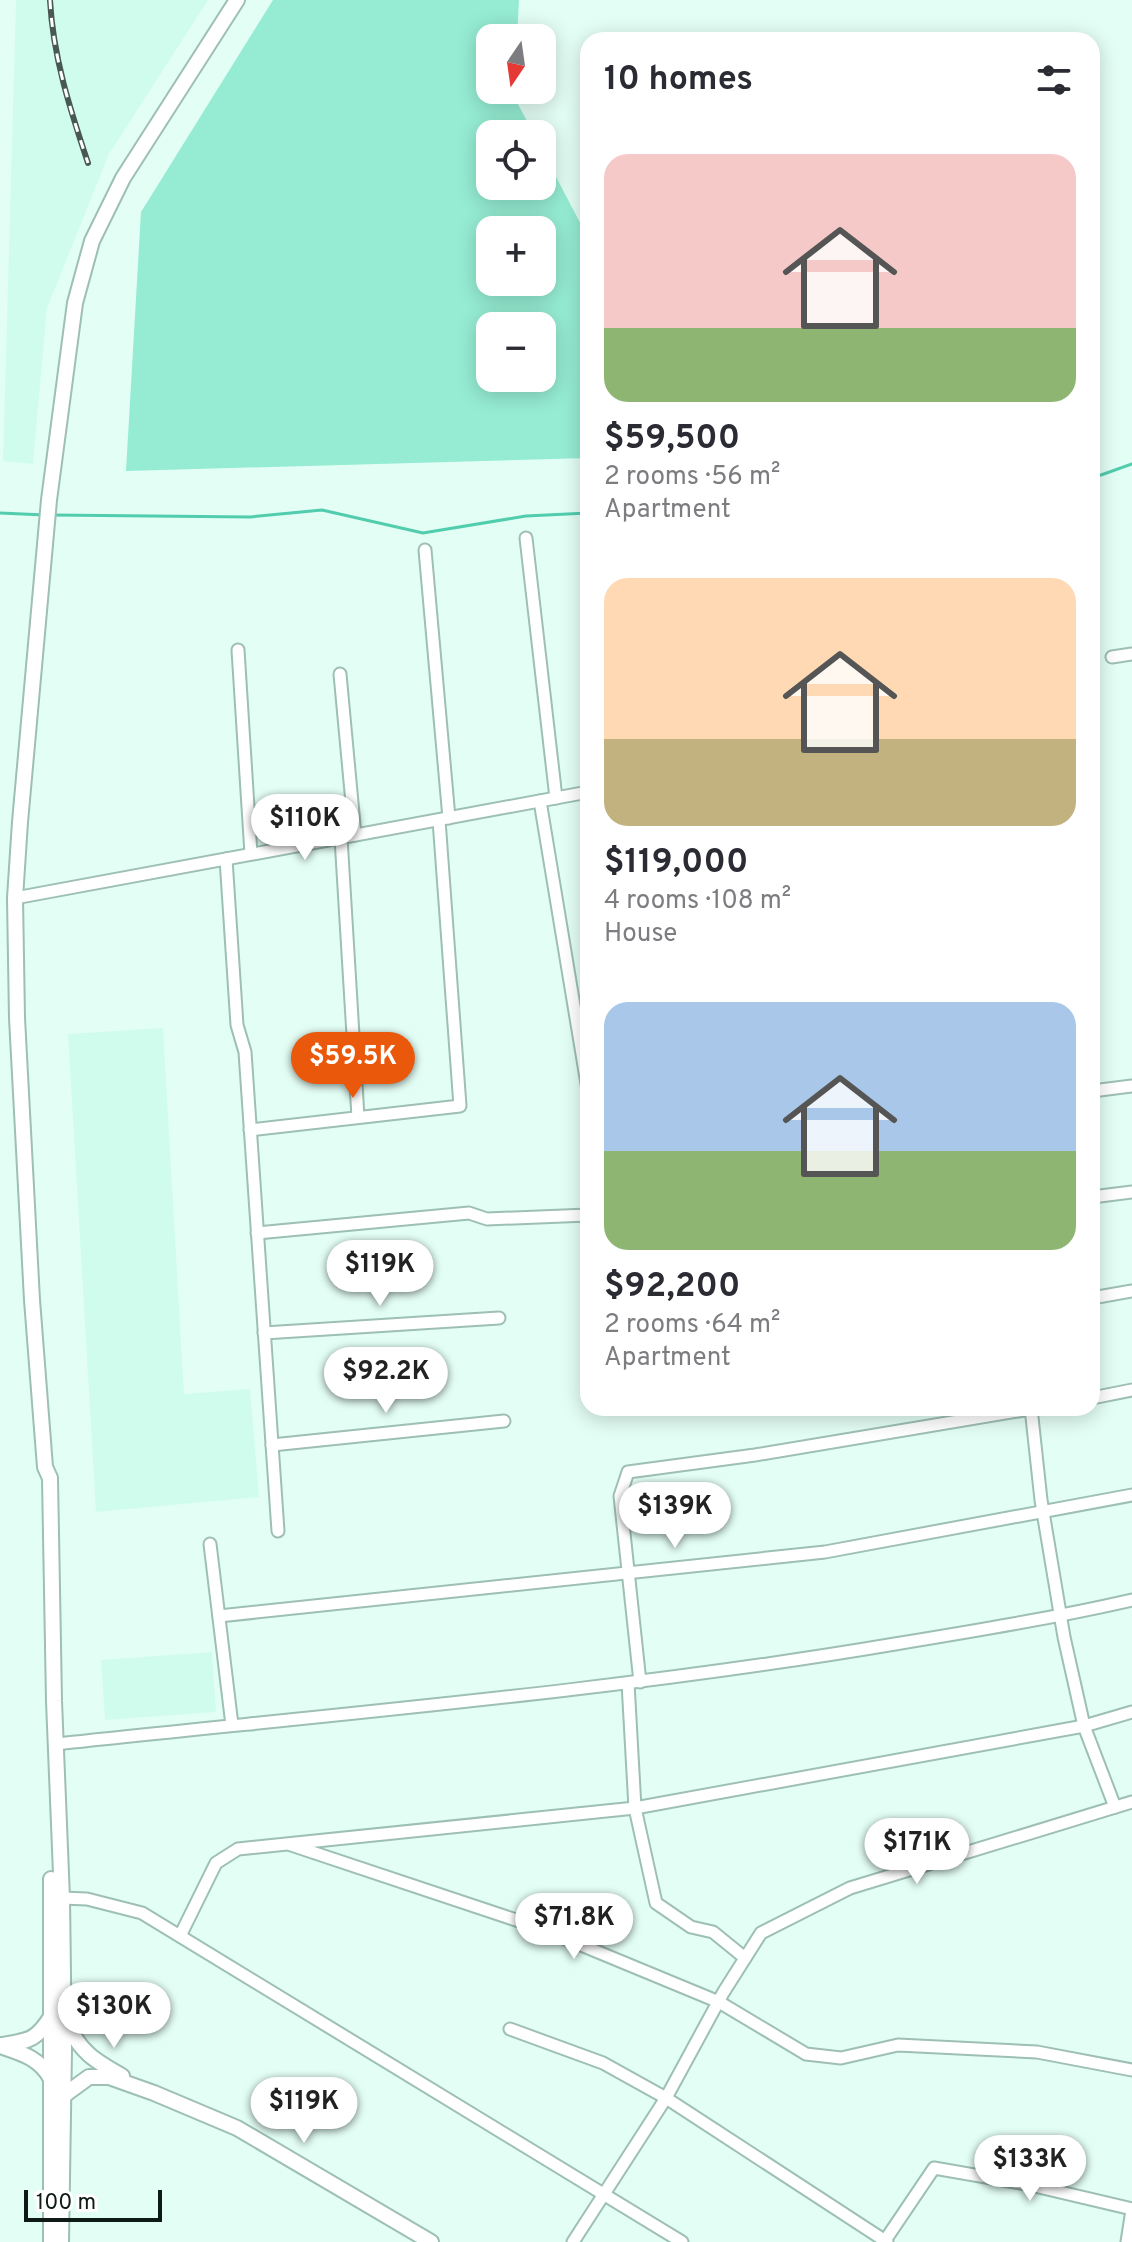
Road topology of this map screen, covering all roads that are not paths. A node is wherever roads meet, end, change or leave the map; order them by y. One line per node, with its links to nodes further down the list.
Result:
1 (237, 0): 16 (main road)
2 (526, 538): 9 (street)
3 (425, 550): 11 (street)
4 (238, 650): 14 (street)
5 (1132, 654): 6 (street)
6 (1112, 657)
7 (340, 674): 12 (street)
8 (580, 794): 9 (street)
9 (556, 798): 10 (street)
10 (540, 801): 11 (street); 17 (street)
11 (444, 819): 12 (street); 20 (street)
12 (355, 835): 13 (street)
13 (341, 838): 14 (street); 20 (street)
14 (251, 854): 15 (street)
15 (226, 859): 16 (street); 21 (street)
16 (15, 898): 36 (main road)
17 (580, 1042)
18 (1132, 1086): 19 (street)
19 (1100, 1090)
20 (358, 1117): 21 (street)
21 (250, 1130): 25 (street)
22 (1132, 1192): 23 (street)
23 (1100, 1196)
24 (580, 1215): 25 (street)
25 (257, 1233): 29 (street)
26 (1132, 1291): 27 (street)
27 (1100, 1297)
28 (499, 1318): 29 (street)
29 (264, 1333): 35 (street)
30 (1132, 1390): 31 (street)
31 (1100, 1396)
32 (986, 1416): 41 (street)
33 (1034, 1416): 38 (street)
34 (504, 1421): 35 (street)
35 (272, 1445): 39 (street)
36 (45, 1467): 49 (main road); 58 (main road)
37 (1132, 1495): 38 (street)
38 (1043, 1511): 41 (street); 44 (street)
39 (278, 1531)
40 (210, 1544): 43 (street)
41 (629, 1573): 43 (street); 45 (street)
42 (1132, 1600): 44 (street)
43 (219, 1616): 47 (street)
44 (1061, 1616): 45 (street); 48 (street)
45 (634, 1682): 47 (street); 52 (street)
46 (1132, 1712): 48 (street)
47 (232, 1725): 49 (street)
48 (1084, 1726): 51 (street); 52 (street)
49 (56, 1744): 54 (main road)
50 (1132, 1802): 51 (street)
51 (1115, 1807): 56 (street)
52 (635, 1808): 53 (street); 56 (street)
53 (286, 1843): 55 (street); 57 (street)
54 (62, 1898): 55 (street); 58 (main road)
55 (180, 1936): 66 (street)
56 (745, 1958): 57 (street)
57 (719, 2002): 61 (street); 65 (street)
58 (58, 2015): 60 (main road); 62 (main road); 63 (main road); 64 (main road)
59 (510, 2029): 65 (street)
60 (0, 2046): 62 (main road)
61 (1132, 2070)
62 (53, 2081): 68 (main road)
63 (154, 2093): 64 (main road); 70 (main road)
64 (63, 2096): 69 (main road)
65 (666, 2098): 66 (street); 73 (street)
66 (605, 2194): 71 (street); 72 (street)
67 (1132, 2210): 73 (street); 74 (street)
68 (51, 2242)
69 (61, 2242)
70 (431, 2242)
71 (573, 2242)
72 (682, 2242)
73 (885, 2242)
74 (1127, 2242)

